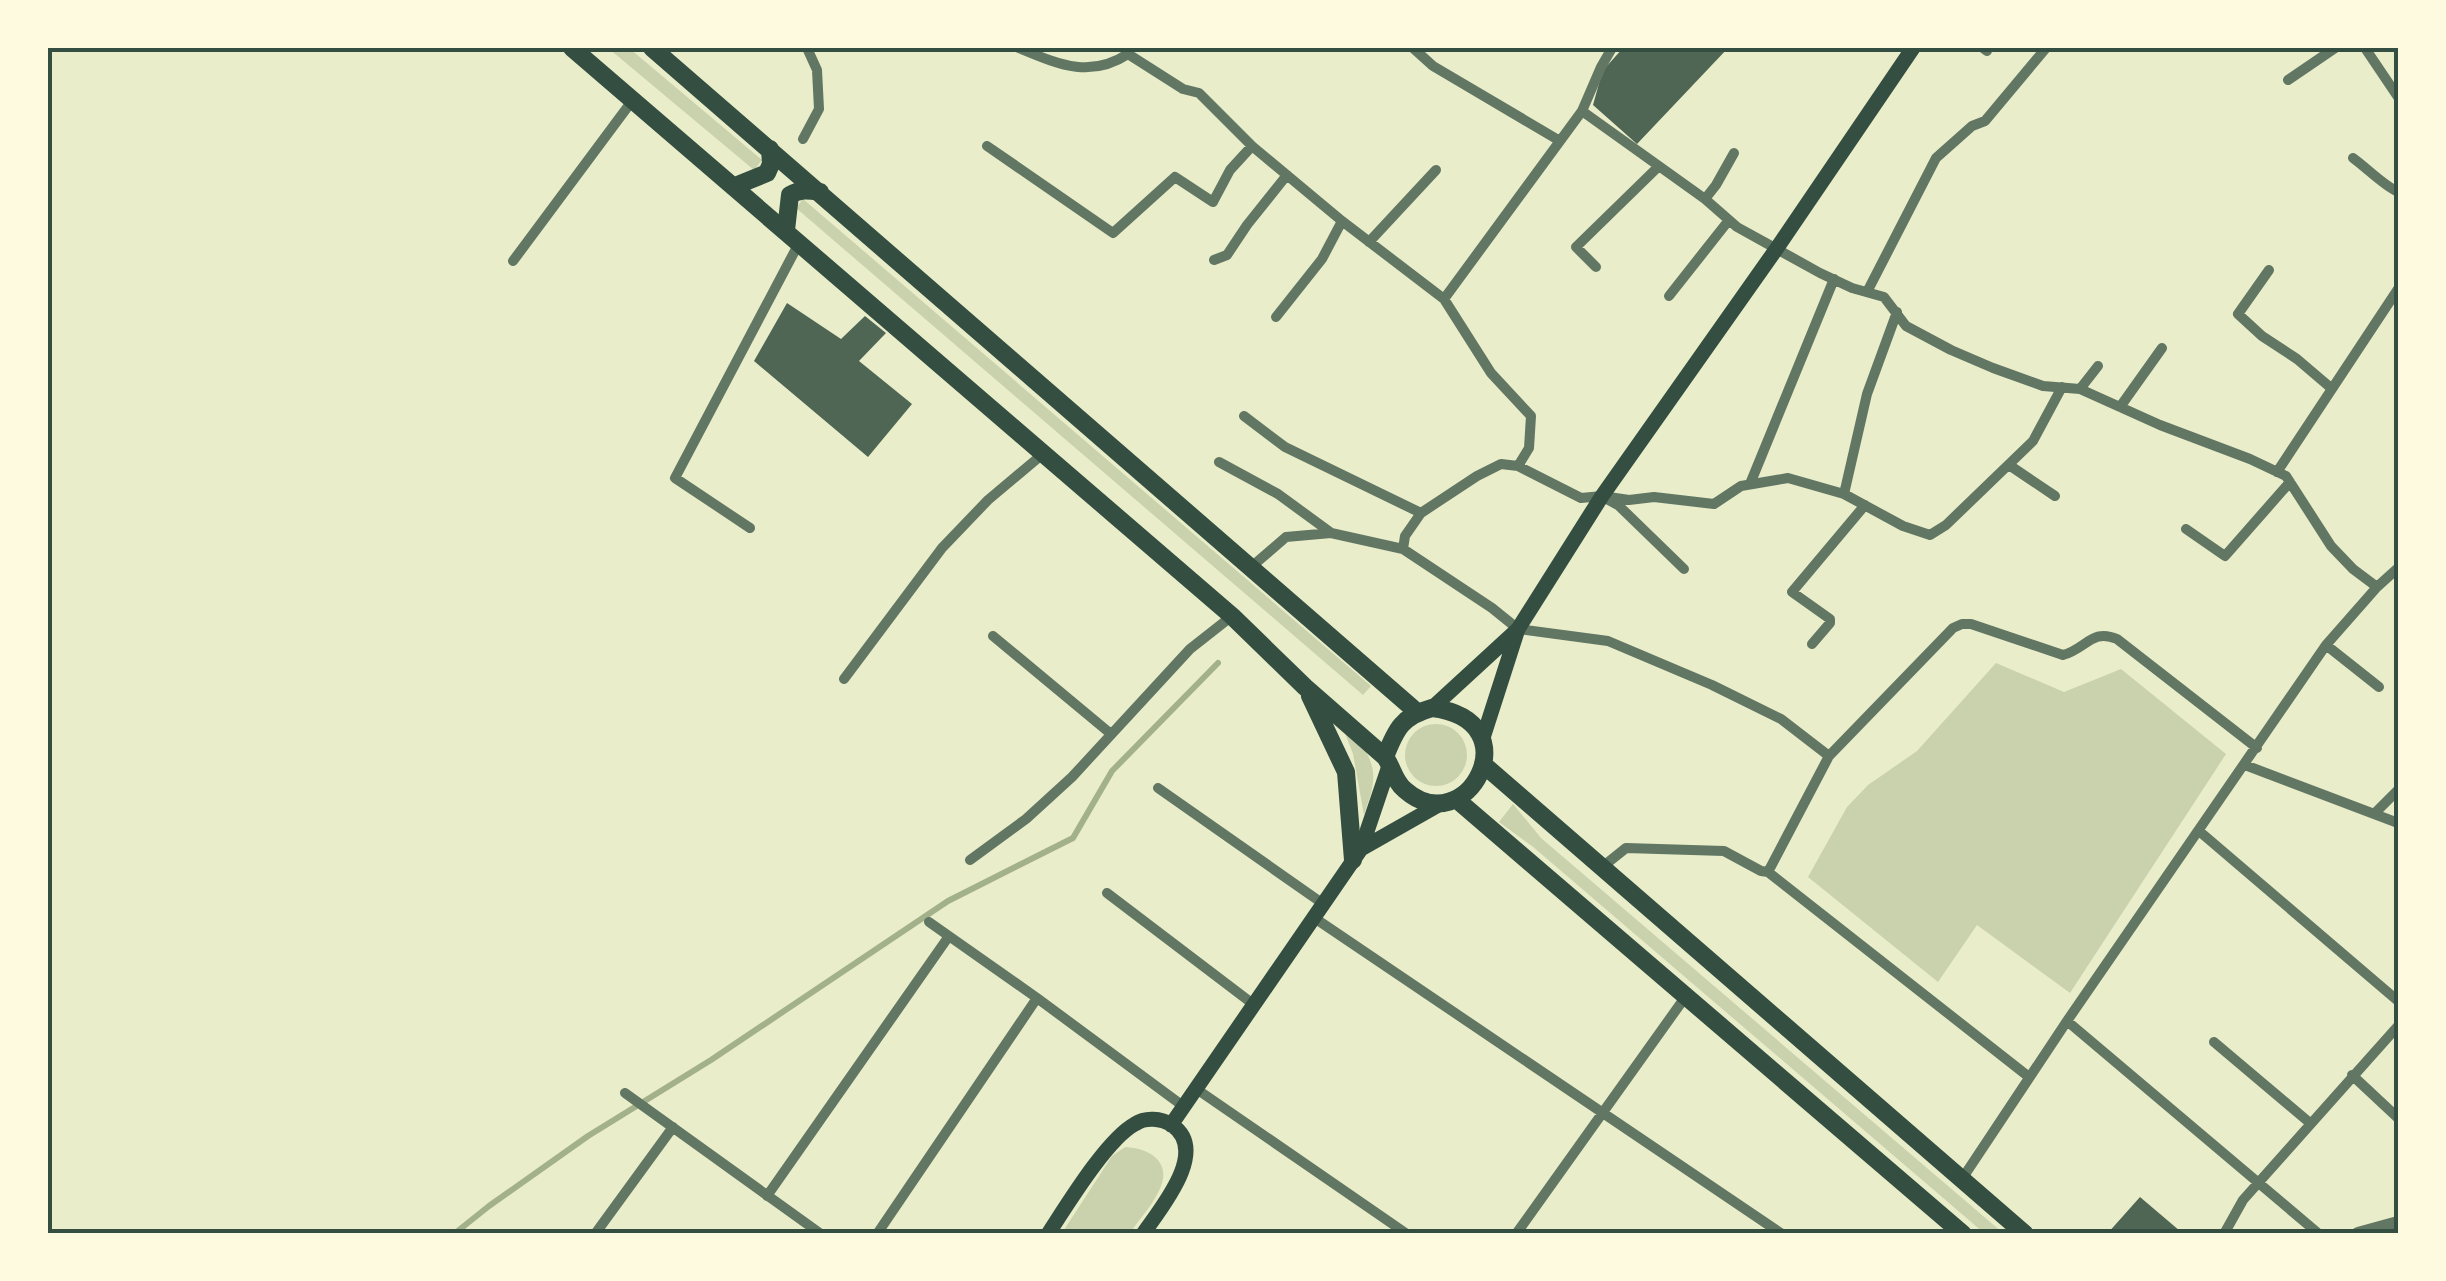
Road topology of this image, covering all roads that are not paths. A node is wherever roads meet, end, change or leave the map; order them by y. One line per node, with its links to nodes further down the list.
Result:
1 (572, 48): 13 (main road)
2 (652, 48): 19 (main road)
3 (807, 48): 15 (street)
4 (1019, 48): 18 (street)
5 (1413, 48): 16 (street)
6 (1612, 48): 14 (street)
7 (1914, 48): 33 (main road)
8 (2046, 48): 40 (street)
9 (2334, 48): 11 (street)
10 (2365, 48): 12 (street)
11 (2288, 80)
12 (2398, 97)
13 (632, 101): 25 (main road); 35 (street)
14 (1582, 111): 16 (street); 22 (street)
15 (804, 139)
16 (1560, 141): 42 (street)
17 (988, 146): 18 (street)
18 (1252, 146): 24 (street)
19 (770, 149): 25 (main road); 26 (main road)
20 (1734, 153): 28 (street)
21 (2353, 158): 27 (street)
22 (1658, 166): 28 (street); 36 (street)
23 (1436, 170): 32 (street)
24 (1287, 175): 30 (street); 34 (street)
25 (735, 186): 31 (main road)
26 (820, 192): 31 (main road); 68 (main road)
27 (2398, 192)
28 (1705, 199): 29 (street)
29 (1729, 220): 33 (street); 41 (street)
30 (1342, 221): 32 (street); 44 (street)
31 (793, 236): 52 (main road); 64 (street)
32 (1369, 242): 42 (street)
33 (1777, 248): 38 (street); 60 (main road)
34 (1214, 260)
35 (512, 261)
36 (1596, 268)
37 (2270, 270): 48 (street)
38 (1834, 280): 40 (street); 58 (street)
39 (2398, 290): 48 (street)
40 (1867, 292): 43 (street)
41 (1668, 296)
42 (1444, 299): 55 (street)
43 (1897, 312): 47 (street); 59 (street)
44 (1276, 317)
45 (2162, 348): 50 (street)
46 (2098, 366): 49 (street)
47 (2062, 387): 49 (street); 54 (street)
48 (2331, 388): 56 (street)
49 (2080, 390): 50 (street)
50 (2120, 408): 56 (street)
51 (1244, 416): 63 (street)
52 (1044, 453): 72 (main road); 77 (street)
53 (1219, 462): 66 (street)
54 (2009, 465): 61 (street); 62 (street)
55 (1518, 466): 60 (street); 63 (street)
56 (2277, 472): 57 (street)
57 (2290, 482): 65 (street); 71 (street)
58 (1750, 484): 59 (street); 60 (street)
59 (1844, 494): 62 (street)
60 (1602, 496): 69 (street); 73 (main road)
61 (2055, 496)
62 (1865, 505): 75 (street)
63 (1421, 513): 67 (street)
64 (750, 528)
65 (2186, 529)
66 (1331, 533): 67 (street); 68 (street)
67 (1403, 549): 73 (street)
68 (1250, 568): 80 (main road)
69 (1684, 569)
70 (2395, 572): 71 (street)
71 (2377, 587): 76 (street)
72 (1232, 616): 79 (main road); 81 (street)
73 (1518, 629): 80 (main road); 82 (main road); 84 (street)
74 (993, 636): 81 (street)
75 (1812, 644)
76 (2326, 645): 78 (street); 83 (street)
77 (844, 680)
78 (2379, 686)
79 (1306, 687): 85 (main road); 94 (main road)
80 (1425, 710): 82 (main road); 85 (main road)
81 (1111, 734): 95 (street)
82 (1482, 740): 86 (main road)
83 (2257, 748): 84 (street); 87 (street)
84 (1829, 756): 97 (street)
85 (1387, 760): 90 (main road); 94 (main road)
86 (1484, 765): 90 (main road); 96 (main road)
87 (2245, 765): 91 (street); 93 (street)
88 (1158, 788): 99 (street)
89 (2398, 790): 91 (street)
90 (1449, 801): 94 (main road); 103 (main road)
91 (2375, 814): 92 (street)
92 (2398, 822)
93 (2199, 831): 105 (street); 107 (street)
94 (1357, 855): 99 (main road)
95 (970, 860)
96 (1601, 868): 97 (street); 120 (main road)
97 (1768, 872): 111 (street)
98 (1107, 893): 106 (street)
99 (1322, 903): 100 (main road)
100 (1312, 918): 106 (main road); 115 (street)
101 (929, 922): 102 (street)
102 (950, 936): 104 (street); 122 (street)
103 (1686, 996): 115 (street); 132 (main road)
104 (1037, 998): 114 (street); 126 (street)
105 (2398, 1002)
106 (1253, 1004): 112 (main road)
107 (2067, 1021): 111 (street); 121 (street)
108 (2398, 1026): 110 (street)
109 (2214, 1042): 117 (street)
110 (2352, 1076): 116 (street); 117 (street)
111 (2029, 1077): 120 (street)
112 (1195, 1088): 114 (main road); 129 (street)
113 (626, 1093): 119 (street)
114 (1183, 1106): 118 (main road)
115 (1604, 1114): 130 (street); 131 (street)
116 (2398, 1118)
117 (2310, 1123): 121 (street)
118 (1171, 1124): 127 (main road); 128 (main road)
119 (672, 1127): 122 (street); 124 (street)
120 (1962, 1179): 133 (main road)
121 (2258, 1182): 134 (street); 135 (street)
122 (767, 1196): 125 (street)
123 (2398, 1223): 136 (street)
124 (595, 1234)
125 (821, 1234)
126 (878, 1234)
127 (1048, 1234)
128 (1144, 1234)
129 (1407, 1234)
130 (1516, 1234)
131 (1782, 1234)
132 (1963, 1234)
133 (2024, 1234)
134 (2224, 1234)
135 (2319, 1234)
136 (2358, 1234)

